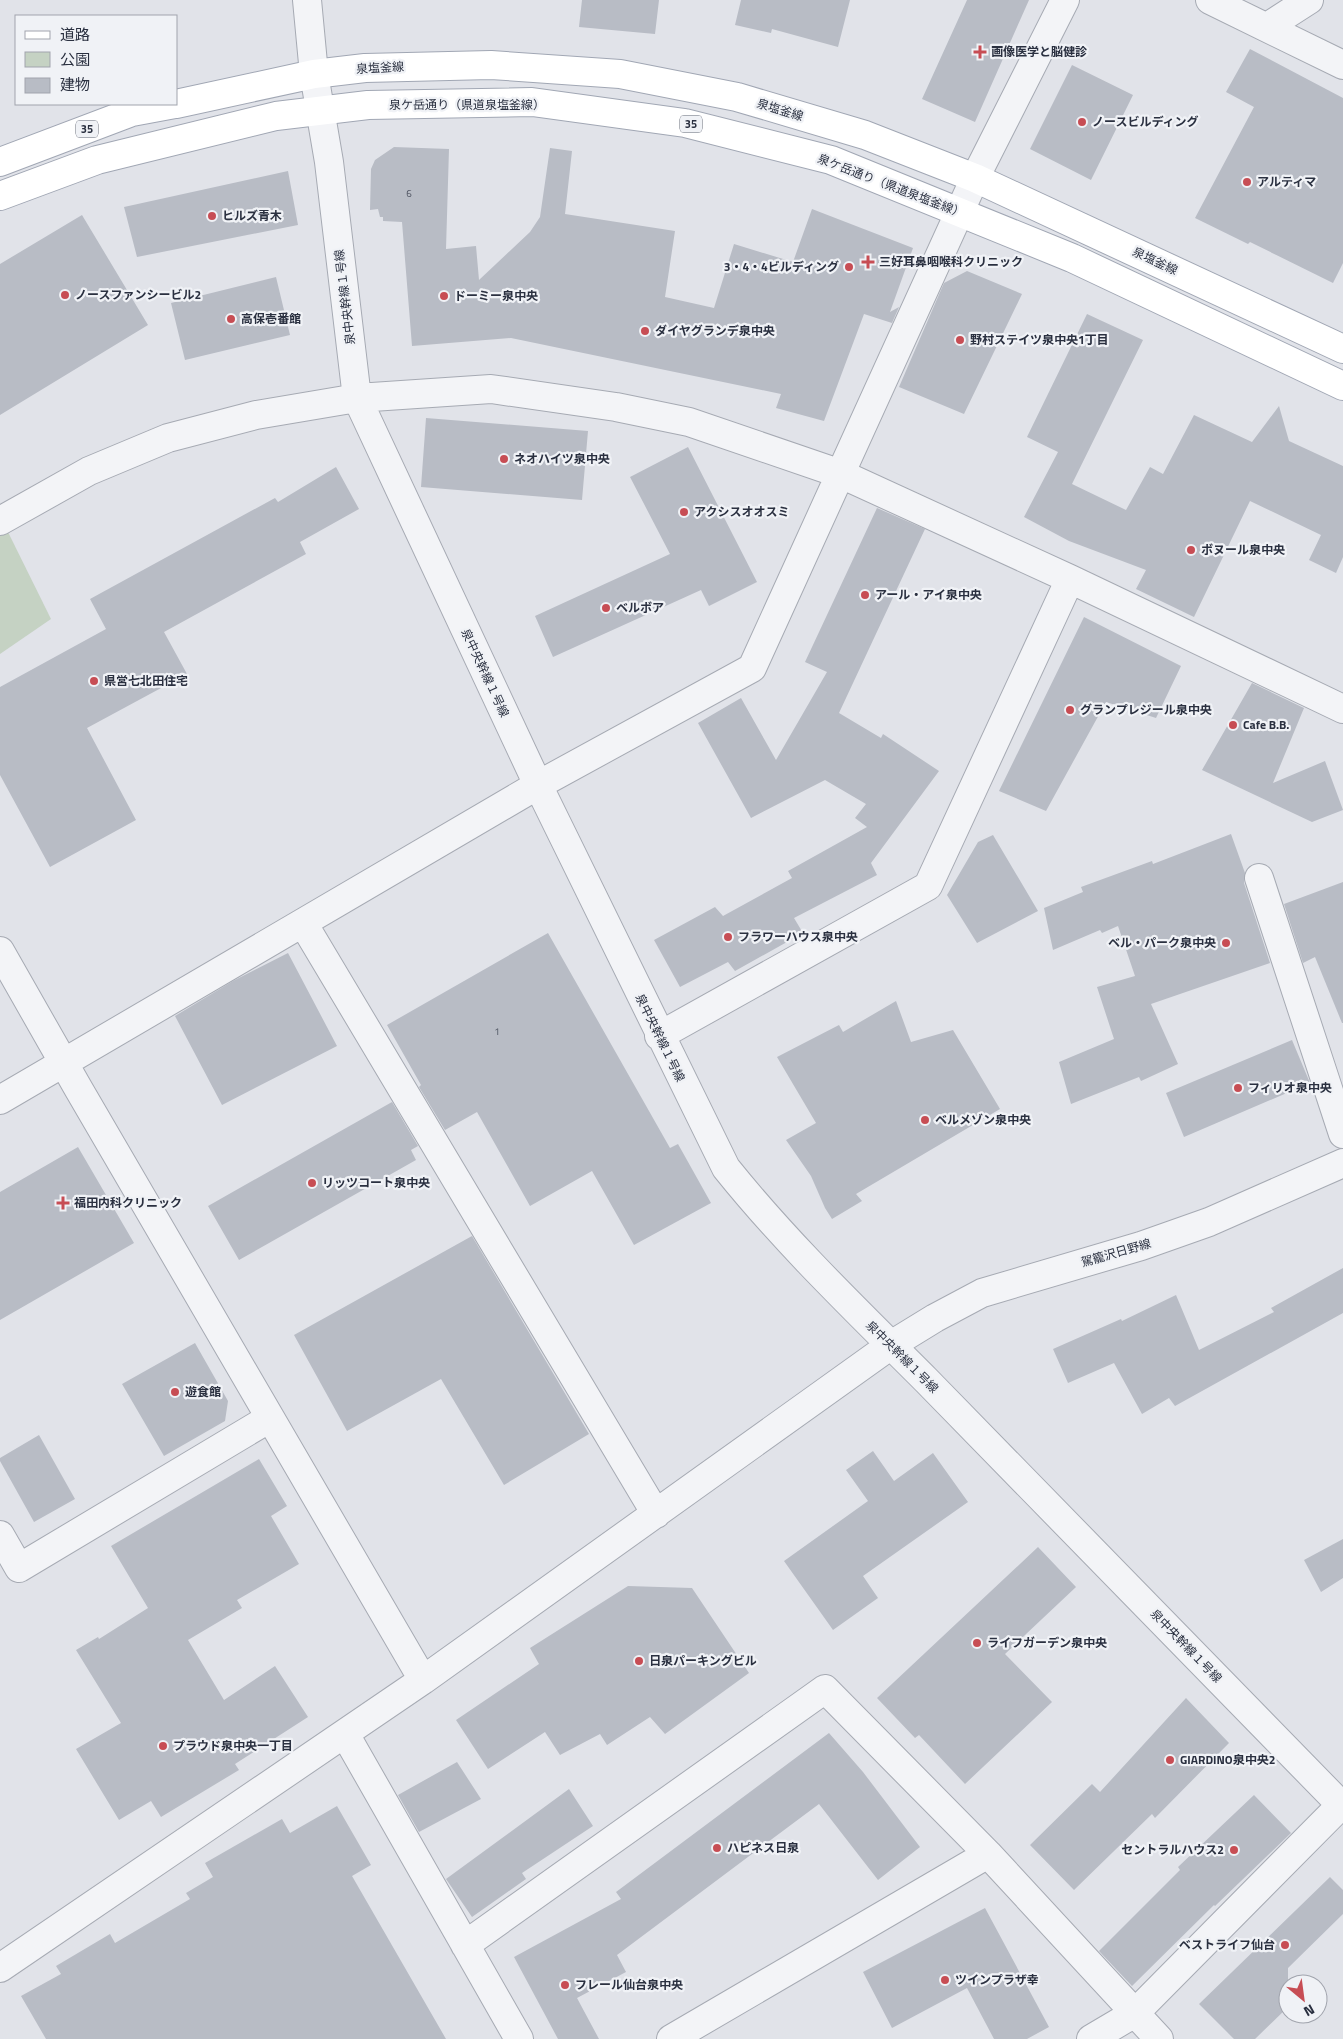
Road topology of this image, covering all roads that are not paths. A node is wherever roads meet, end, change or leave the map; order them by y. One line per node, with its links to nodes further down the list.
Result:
1 (307, 0): 7 (street, 泉中央幹線１号線)
2 (1065, 0): 12 (street)
3 (1210, 0): 5 (street)
4 (1309, 0): 5 (street)
5 (1267, 27): 6 (street)
6 (1343, 65)
7 (314, 74): 8 (main road, 泉塩釜線 / 35); 10 (street, 泉中央幹線１号線); 12 (main road, 泉塩釜線 / 35)
8 (178, 104)
9 (170, 105): 11 (main road, 泉塩釜線 / 35)
10 (320, 111): 13 (main road, 泉ケ岳通り（県道泉塩釜線） / 35); 14 (main road, 泉ケ岳通り（県道泉塩釜線） / 35); 17 (street, 泉中央幹線１号線)
11 (0, 162)
12 (975, 178): 14 (street); 15 (main road, 泉塩釜線 / 35)
13 (0, 196)
14 (960, 212): 16 (main road, 泉ケ岳通り（県道泉塩釜線） / 35); 18 (street)
15 (1343, 349)
16 (1343, 386)
17 (357, 398): 18 (street); 19 (street); 22 (street, 泉中央幹線１号線)
18 (841, 474): 20 (street); 22 (street)
19 (0, 521)
20 (1070, 579): 21 (street); 26 (street)
21 (1343, 709)
22 (538, 785): 24 (street); 26 (street, 泉中央幹線１号線)
23 (1259, 878): 29 (street)
24 (303, 923): 27 (street); 33 (street)
25 (0, 951): 27 (street)
26 (659, 1036): 31 (street, 泉中央幹線１号線)
27 (63, 1063): 28 (street); 32 (street)
28 (0, 1100)
29 (1343, 1134)
30 (1343, 1163): 31 (street, 駕籠沢日野線)
31 (892, 1345): 33 (street, 駕籠沢日野線); 38 (street, 泉中央幹線１号線)
32 (270, 1418): 35 (street); 36 (street)
33 (656, 1514): 36 (street, 駕籠沢日野線)
34 (0, 1535): 35 (street)
35 (9, 1573)
36 (423, 1680): 37 (street, 駕籠沢日野線)
37 (345, 1734): 40 (street); 41 (street, 駕籠沢日野線)
38 (1342, 1806): 42 (street)
39 (988, 1854): 40 (street); 42 (street); 44 (street)
40 (465, 1945): 43 (street)
41 (0, 1968)
42 (1135, 2013): 45 (street); 46 (street)
43 (519, 2039)
44 (671, 2039)
45 (1091, 2039)
46 (1159, 2039)

